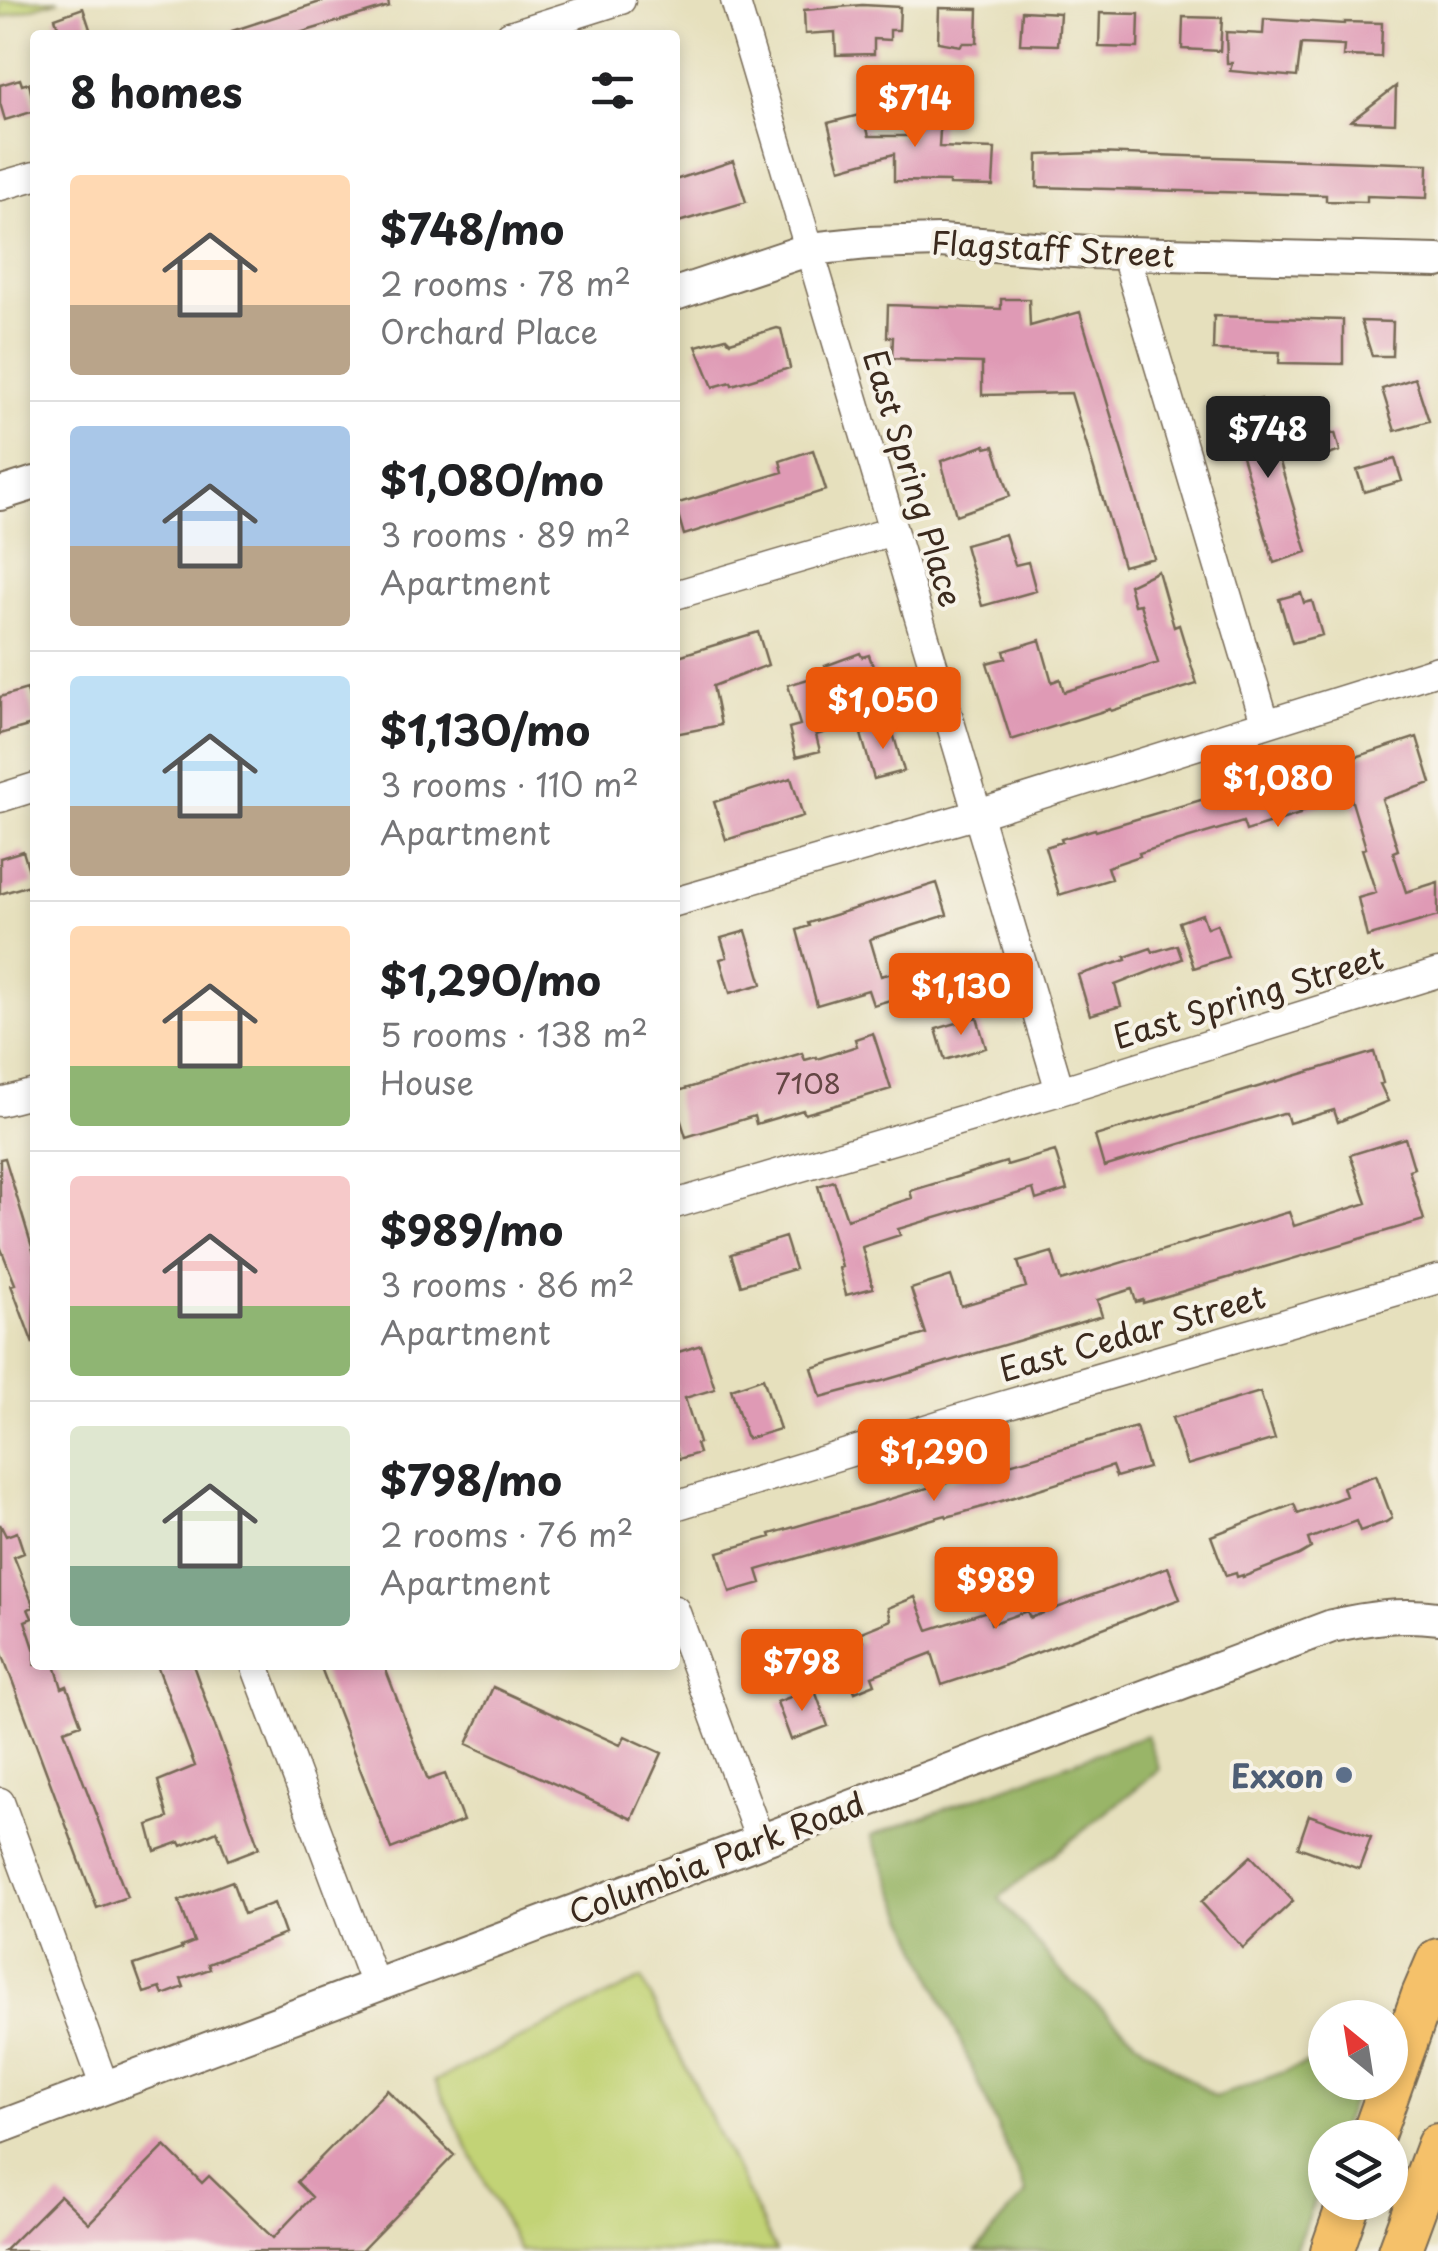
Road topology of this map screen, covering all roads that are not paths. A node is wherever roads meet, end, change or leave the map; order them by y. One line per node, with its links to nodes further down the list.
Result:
1 (621, 0): 3 (street)
2 (735, 0): 6 (street, East Spring Place)
3 (526, 30)
4 (30, 177): 5 (street)
5 (0, 186)
6 (810, 250): 7 (street, Flagstaff Street); 9 (street, Flagstaff Street); 12 (street, East Spring Place)
7 (1125, 252): 8 (street, Flagstaff Street); 15 (street)
8 (1438, 261)
9 (680, 292)
10 (30, 485): 11 (street)
11 (0, 494)
12 (893, 531): 13 (street); 18 (street, East Spring Place)
13 (680, 594)
14 (1438, 670): 15 (street)
15 (1265, 722): 18 (street)
16 (30, 789): 17 (street)
17 (0, 798)
18 (978, 814): 19 (street); 21 (street, East Spring Place)
19 (680, 901)
20 (1438, 974): 21 (street, East Spring Street)
21 (1060, 1091): 24 (street, East Spring Street)
22 (30, 1094): 23 (street)
23 (0, 1102)
24 (680, 1203)
25 (1438, 1279): 26 (street, East Cedar Street)
26 (680, 1504)
27 (1438, 1618): 31 (street, Columbia Park Road)
28 (680, 1624): 31 (street)
29 (257, 1670): 33 (street)
30 (0, 1802): 34 (street)
31 (760, 1840): 33 (street, Columbia Park Road)
32 (1438, 1960): 35 (main road)
33 (375, 1985): 34 (street, Columbia Park Road)
34 (104, 2088): 36 (street, Columbia Park Road)
35 (1378, 2120)
36 (0, 2127)
37 (1438, 2145): 40 (main road)
38 (1343, 2220): 39 (main road)
39 (1332, 2251)
40 (1399, 2251)

